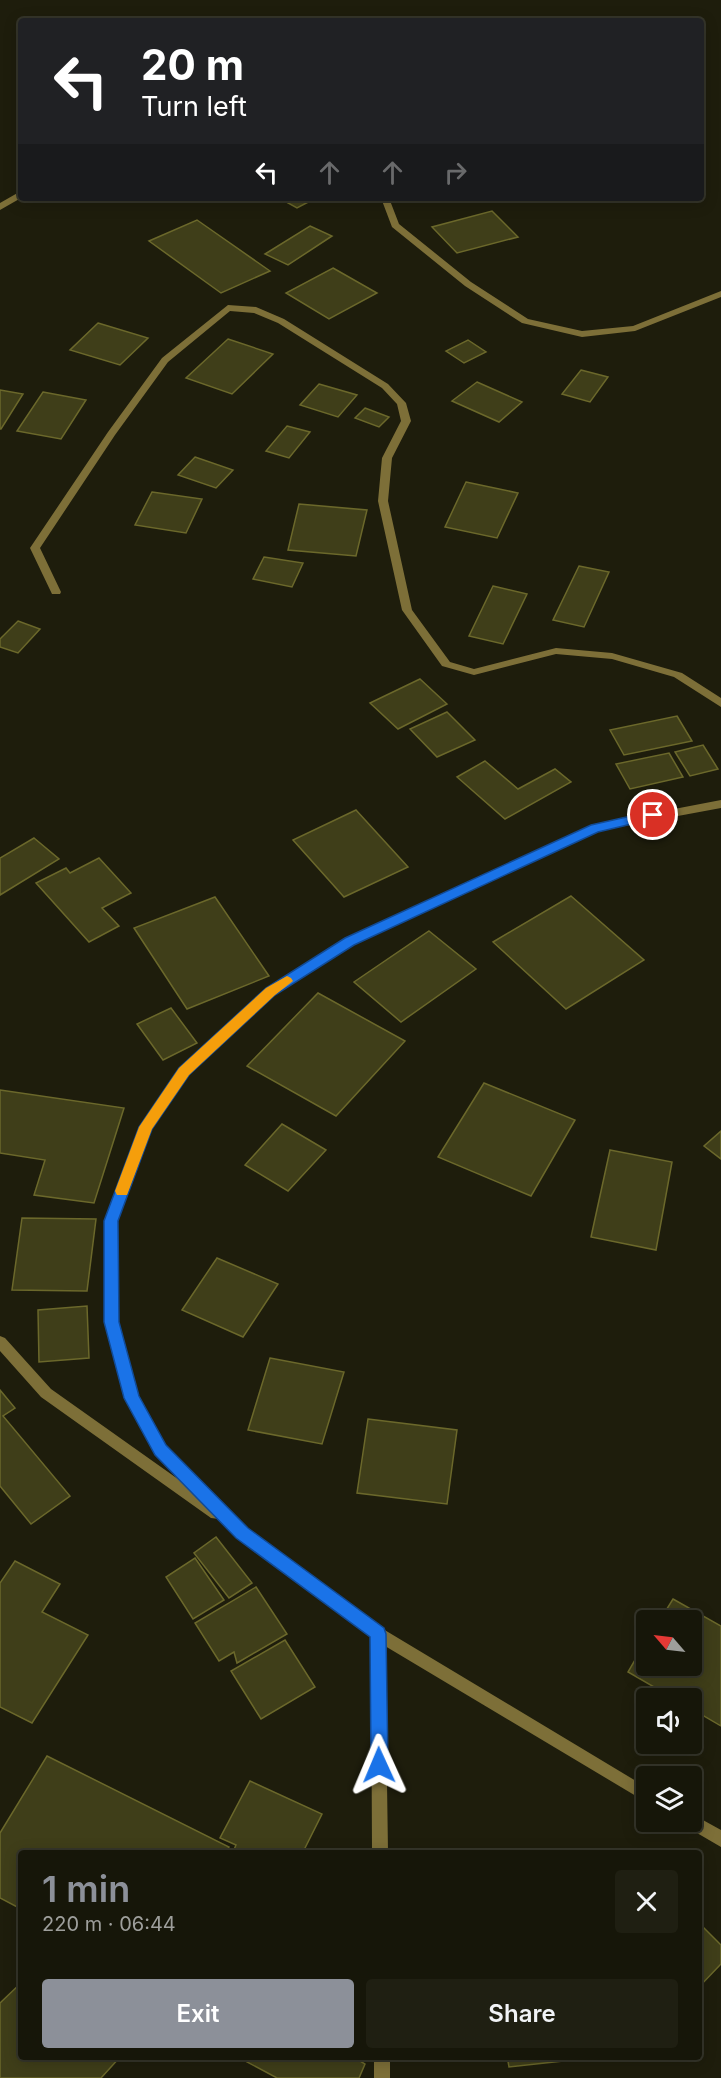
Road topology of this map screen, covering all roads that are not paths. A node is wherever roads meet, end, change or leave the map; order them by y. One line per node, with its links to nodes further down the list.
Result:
1 (18, 196): 3 (street)
2 (386, 201): 4 (street)
3 (0, 207)
4 (721, 294)
5 (56, 592): 6 (street)
6 (721, 703)
7 (721, 804): 9 (street)
8 (0, 1342): 9 (street)
9 (242, 1533): 10 (street)
10 (378, 1634): 11 (street); 14 (street)
11 (636, 1789)
12 (702, 1828): 13 (street)
13 (721, 1839)
14 (380, 1850)
15 (382, 2060): 16 (street)
16 (382, 2078)

